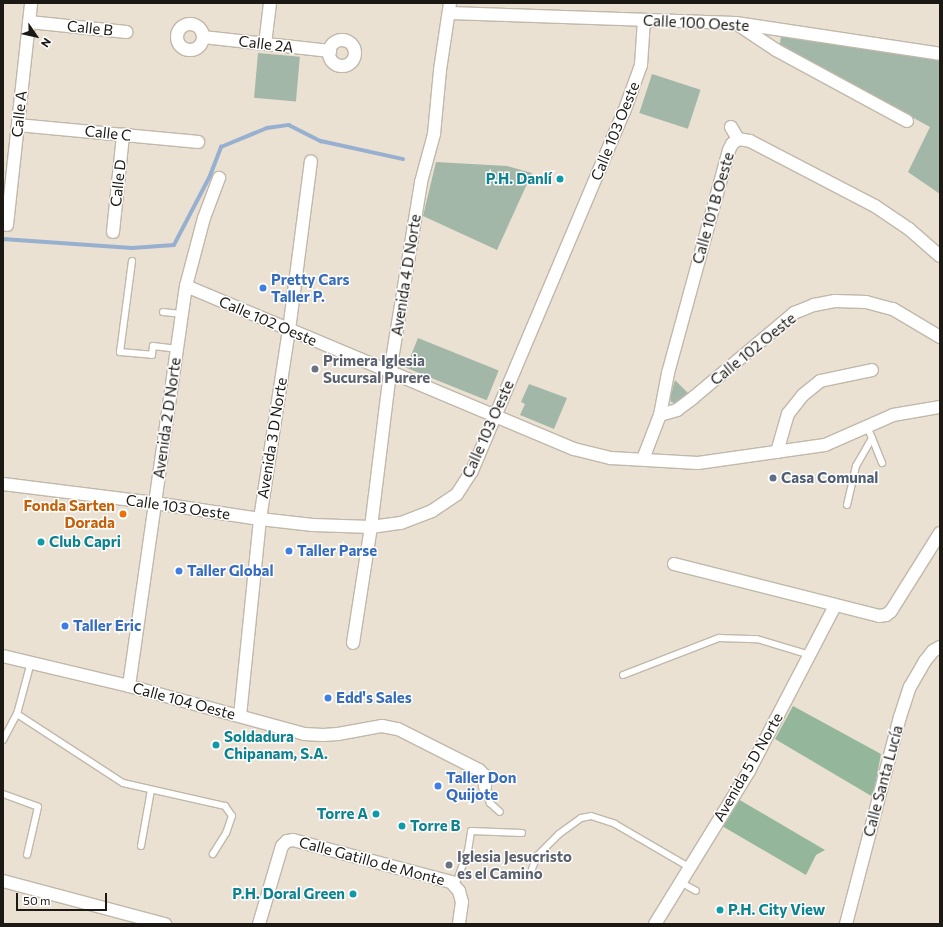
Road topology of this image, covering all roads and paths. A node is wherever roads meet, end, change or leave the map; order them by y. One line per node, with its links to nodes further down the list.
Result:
1 (31, 3): 5 (street, Calle A)
2 (270, 3): 9 (street)
3 (450, 8): 4 (street, Calle 100 Oeste); 31 (street, Avenida 4 D Norte)
4 (644, 20): 6 (street, Calle 100 Oeste); 34 (street, Calle 103 Oeste)
5 (29, 22): 7 (street, Calle B); 13 (street, Calle A)
6 (736, 23): 11 (street, Calle 100 Oeste); 12 (street)
7 (126, 32)
8 (203, 37): 9 (street, Calle 2A)
9 (265, 44): 10 (street, Calle 2A)
10 (330, 51)
11 (940, 54)
12 (907, 121)
13 (18, 124): 15 (street, Calle C); 20 (street, Calle A)
14 (731, 127): 16 (street)
15 (124, 135): 17 (street, Calle C); 21 (street, Calle D)
16 (738, 139): 22 (street, Calle 101 B Oeste); 33 (street, Calle 101 B Oeste)
17 (198, 142)
18 (311, 161): 27 (street, Avenida 3 D Norte)
19 (219, 178): 24 (street, Avenida 2 D Norte)
20 (8, 225)
21 (113, 232)
22 (940, 256)
23 (132, 261): 29 (lane)
24 (186, 286): 26 (street, Avenida 2 D Norte); 27 (street, Calle 102 Oeste)
25 (163, 312): 26 (lane)
26 (181, 314): 29 (street, Avenida 2 D Norte)
27 (289, 330): 31 (street, Calle 102 Oeste); 42 (street, Avenida 3 D Norte)
28 (940, 337): 33 (street, Calle 102 Oeste)
29 (176, 349): 40 (street, Avenida 2 D Norte)
30 (872, 370): 36 (street)
31 (390, 372): 34 (street, Calle 102 Oeste); 43 (street, Avenida 4 D Norte)
32 (940, 407): 35 (street, Calle 102 Oeste)
33 (660, 415): 37 (street, Calle 101 B Oeste)
34 (495, 416): 37 (street, Calle 102 Oeste); 43 (street, Calle 103 Oeste)
35 (869, 433): 36 (street, Calle 102 Oeste); 38 (lane); 41 (lane)
36 (777, 452): 37 (street, Calle 102 Oeste)
37 (643, 459)
38 (882, 463)
39 (3, 484): 40 (street, Calle 103 Oeste)
40 (155, 503): 42 (street, Calle 103 Oeste); 53 (street, Avenida 2 D Norte)
41 (847, 505)
42 (260, 519): 43 (street, Calle 103 Oeste); 55 (street, Avenida 3 D Norte)
43 (371, 527): 47 (street, Avenida 4 D Norte)
44 (940, 533): 46 (street)
45 (674, 564): 46 (street)
46 (835, 606): 50 (street, Avenida 5 D Norte)
47 (353, 643)
48 (940, 647): 75 (street, Calle Santa Lucía)
49 (3, 656): 51 (street, Calle 104 Oeste)
50 (810, 656): 52 (lane); 65 (street, Avenida 5 D Norte)
51 (31, 662): 53 (street, Calle 104 Oeste); 54 (lane)
52 (623, 676)
53 (129, 686): 55 (street, Calle 104 Oeste)
54 (16, 714): 56 (lane); 58 (lane)
55 (240, 716): 57 (street, Calle 104 Oeste)
56 (3, 740)
57 (485, 787): 60 (lane)
58 (151, 790): 62 (lane); 63 (lane)
59 (3, 794): 64 (lane)
60 (500, 812)
61 (522, 833): 69 (lane)
62 (141, 846)
63 (213, 854)
64 (27, 855)
65 (689, 867): 66 (lane); 68 (street, Avenida 5 D Norte)
66 (532, 869)
67 (3, 881): 71 (street)
68 (680, 882): 70 (lane); 74 (street, Avenida 5 D Norte)
69 (455, 886): 72 (street, Calle Gatillo de Monte); 73 (street, Calle Gatillo de Monte)
70 (696, 892)
71 (164, 924)
72 (259, 924)
73 (459, 924)
74 (656, 924)
75 (846, 924)

